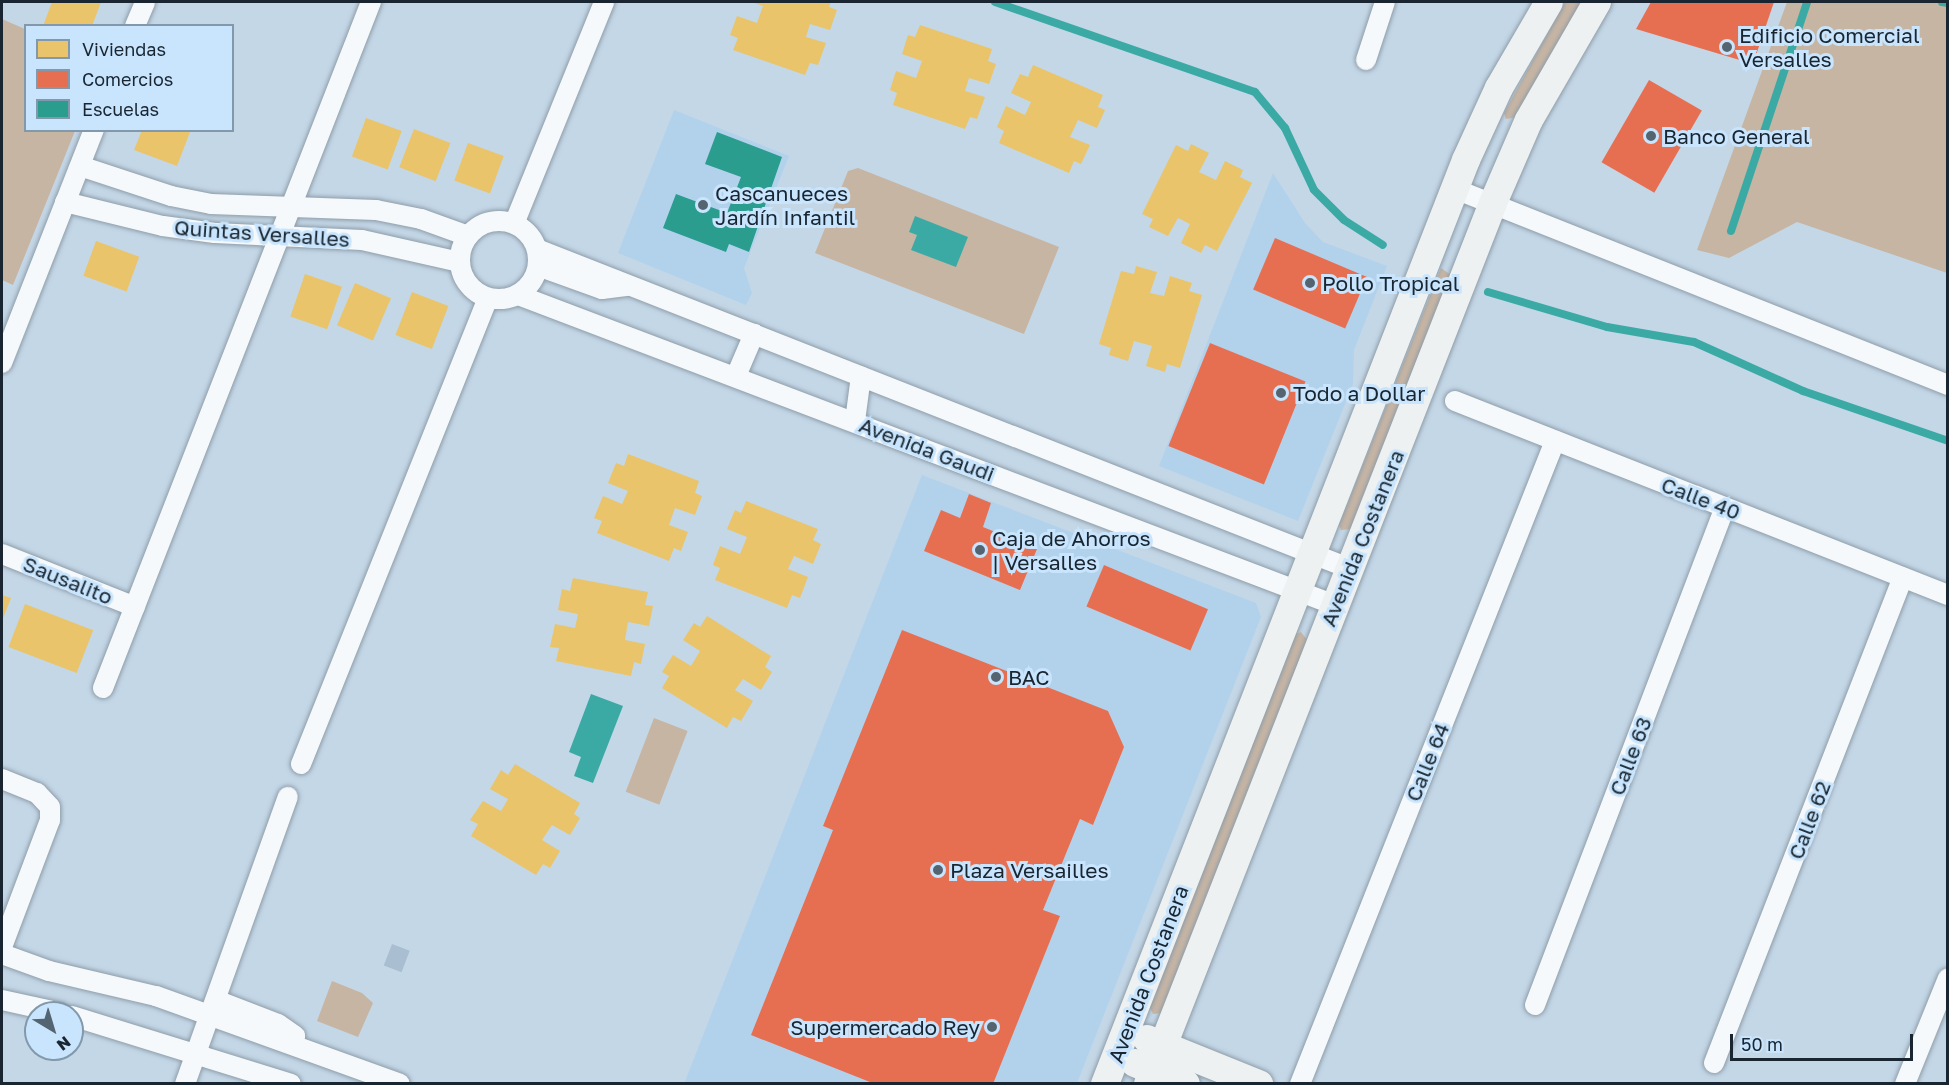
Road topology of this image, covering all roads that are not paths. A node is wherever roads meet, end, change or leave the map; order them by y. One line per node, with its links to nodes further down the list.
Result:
1 (145, 2): 7 (street)
2 (371, 2): 14 (street)
3 (604, 2): 15 (street)
4 (1386, 2): 8 (street)
5 (1549, 2): 11 (street, Avenida Costanera)
6 (1597, 2): 13 (street, Avenida Costanera)
7 (136, 24)
8 (1366, 60)
9 (93, 132): 10 (street)
10 (80, 166): 12 (street); 14 (street, Quintas Versalles)
11 (1455, 189): 13 (street); 33 (street, Avenida Costanera)
12 (65, 202): 16 (street, Quintas Versalles); 22 (street)
13 (1493, 203): 27 (street); 34 (street, Avenida Costanera)
14 (290, 209): 16 (street); 17 (street, Quintas Versalles)
15 (514, 224): 17 (street); 18 (street)
16 (280, 236): 19 (street, Quintas Versalles); 39 (street)
17 (468, 236): 19 (street)
18 (537, 257): 20 (street); 23 (street, Avenida Gaudi)
19 (460, 262): 21 (street)
20 (518, 295): 21 (street); 25 (street, Avenida Gaudi)
21 (488, 298): 41 (street)
22 (8, 329): 24 (street)
23 (754, 334): 25 (street); 26 (street, Avenida Gaudi)
24 (2, 363)
25 (736, 376): 29 (street, Avenida Gaudi)
26 (861, 376): 29 (street); 33 (street, Avenida Gaudi)
27 (1947, 385)
28 (1455, 401): 30 (street, Calle 40)
29 (855, 421): 36 (street, Avenida Gaudi)
30 (1555, 441): 31 (street, Calle 40); 62 (street, Calle 64)
31 (1725, 507): 35 (street, Calle 40); 49 (street, Calle 63)
32 (2, 554): 39 (street, Sausalito)
33 (1312, 554): 34 (street, Avenida Gaudi); 36 (street, Avenida Costanera)
34 (1351, 569): 38 (street, Avenida Costanera)
35 (1903, 577): 37 (street, Calle 40); 54 (street, Calle 62)
36 (1297, 591): 38 (street, Avenida Gaudi); 52 (street, Avenida Costanera)
37 (1947, 595)
38 (1335, 606): 55 (street, Avenida Costanera)
39 (135, 607): 40 (street)
40 (103, 688)
41 (301, 764)
42 (2, 779): 44 (street)
43 (288, 796): 50 (street)
44 (2, 947)
45 (2, 954): 50 (street)
46 (1947, 978): 63 (street)
47 (2, 1000): 48 (street)
48 (24, 1005)
49 (1535, 1005)
50 (213, 1008): 53 (street); 58 (street)
51 (84, 1019): 53 (street)
52 (1121, 1043): 55 (street); 59 (street, Avenida Costanera)
53 (199, 1052): 56 (street); 57 (street)
54 (1714, 1063)
55 (1155, 1067): 60 (street); 61 (street)
56 (185, 1083)
57 (291, 1083)
58 (400, 1083)
59 (1105, 1083)
60 (1186, 1083)
61 (1259, 1083)
62 (1300, 1083)
63 (1905, 1083)

